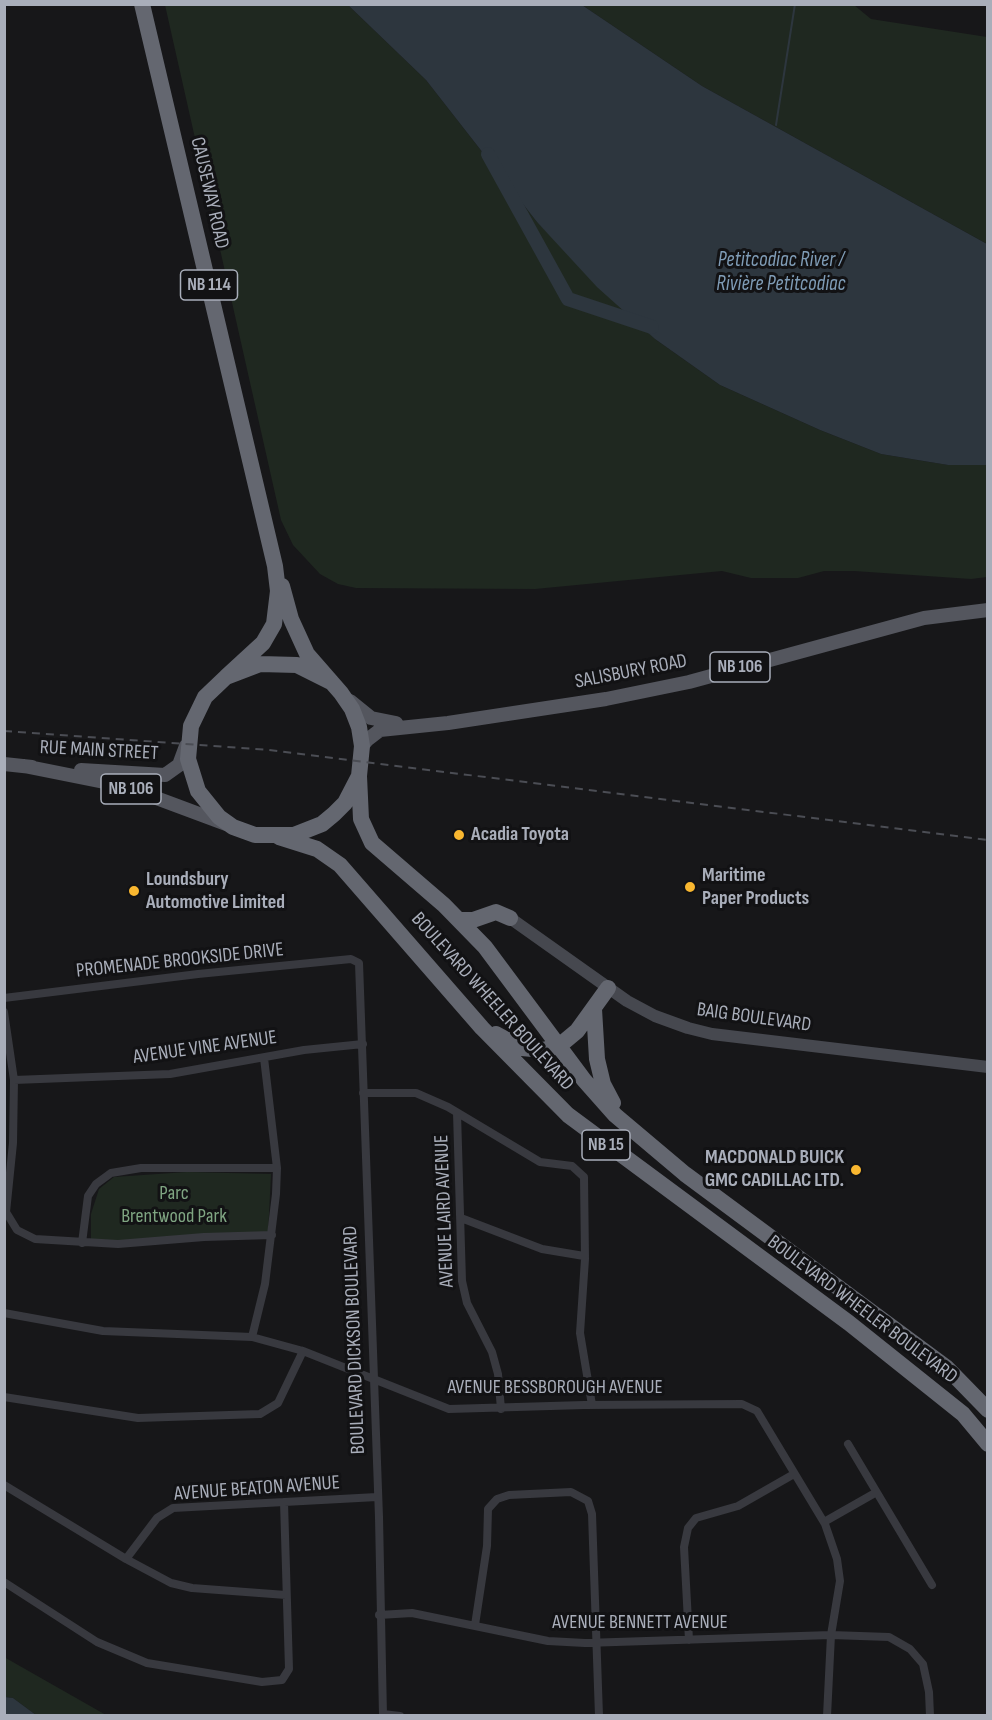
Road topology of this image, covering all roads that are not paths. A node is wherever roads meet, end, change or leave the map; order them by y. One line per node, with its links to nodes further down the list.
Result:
1 (142, 4): 2 (highway, CAUSEWAY ROAD / NB 114)
2 (275, 566): 4 (highway, CAUSEWAY ROAD / NB 114); 5 (highway, CAUSEWAY ROAD / NB 114)
3 (987, 610): 6 (main road, SALISBURY ROAD / NB 106)
4 (226, 677): 5 (highway); 7 (highway)
5 (336, 688): 6 (main road, SALISBURY ROAD / NB 106); 8 (highway)
6 (491, 715): 8 (main road, SALISBURY ROAD / NB 106)
7 (188, 741): 10 (main road, RUE MAIN STREET / NB 106); 12 (highway)
8 (363, 746): 11 (highway)
9 (4, 764): 10 (main road, RUE MAIN STREET / NB 106)
10 (24, 766): 12 (main road, RUE MAIN STREET / NB 106)
11 (359, 776): 13 (highway); 15 (highway, BOULEVARD WHEELER BOULEVARD / NB 15)
12 (233, 827): 13 (highway)
13 (279, 837): 19 (highway, BOULEVARD WHEELER BOULEVARD / NB 15)
14 (510, 918): 15 (highway); 17 (street, BAIG BOULEVARD)
15 (460, 920): 23 (highway, BOULEVARD WHEELER BOULEVARD / NB 15)
16 (359, 963): 18 (street, PROMENADE BROOKSIDE DRIVE); 22 (street, BOULEVARD DICKSON BOULEVARD)
17 (608, 988): 20 (highway); 25 (street, BAIG BOULEVARD)
18 (4, 998)
19 (461, 1004): 23 (highway); 40 (highway, BOULEVARD WHEELER BOULEVARD / NB 15)
20 (594, 1009): 23 (highway); 29 (highway)
21 (4, 1012): 26 (street)
22 (363, 1044): 24 (street, AVENUE VINE AVENUE); 27 (street, BOULEVARD DICKSON BOULEVARD)
23 (560, 1046): 29 (highway, BOULEVARD WHEELER BOULEVARD / NB 15)
24 (264, 1058): 26 (street, AVENUE VINE AVENUE); 30 (street)
25 (987, 1067)
26 (14, 1080): 33 (street)
27 (363, 1093): 28 (street); 39 (street, BOULEVARD DICKSON BOULEVARD)
28 (458, 1113): 31 (street, AVENUE LAIRD AVENUE); 34 (street)
29 (640, 1137): 38 (highway, BOULEVARD WHEELER BOULEVARD / NB 15)
30 (277, 1168): 32 (street); 33 (street)
31 (462, 1218): 34 (street); 44 (street, AVENUE LAIRD AVENUE)
32 (272, 1236): 33 (street); 36 (street)
33 (82, 1243)
34 (584, 1256): 43 (street)
35 (4, 1313): 36 (street, AVENUE BESSBOROUGH AVENUE)
36 (252, 1337): 37 (street, AVENUE BESSBOROUGH AVENUE)
37 (303, 1351): 39 (street, AVENUE BESSBOROUGH AVENUE); 41 (street)
38 (947, 1368): 42 (highway); 45 (highway, BOULEVARD WHEELER BOULEVARD / NB 15)
39 (373, 1381): 44 (street, AVENUE BESSBOROUGH AVENUE); 52 (street, BOULEVARD DICKSON BOULEVARD)
40 (940, 1396): 47 (highway, BOULEVARD WHEELER BOULEVARD / NB 15); 48 (highway)
41 (4, 1397)
42 (987, 1402)
43 (592, 1405): 44 (street, AVENUE BESSBOROUGH AVENUE); 49 (street, AVENUE BESSBOROUGH AVENUE)
44 (501, 1408)
45 (987, 1410)
46 (848, 1444): 51 (street)
47 (987, 1444)
48 (987, 1452)
49 (794, 1474): 54 (street, AVENUE BESSBOROUGH AVENUE); 62 (street)
50 (4, 1485): 55 (street)
51 (875, 1493): 54 (street); 57 (street)
52 (377, 1497): 53 (street, AVENUE BEATON AVENUE); 59 (street, BOULEVARD DICKSON BOULEVARD)
53 (284, 1502): 55 (street, AVENUE BEATON AVENUE); 58 (street)
54 (824, 1522): 61 (street, AVENUE BESSBOROUGH AVENUE)
55 (126, 1559): 58 (street)
56 (4, 1582): 58 (street)
57 (932, 1586)
58 (286, 1595)
59 (379, 1615): 60 (street, AVENUE BENNETT AVENUE); 64 (street, BOULEVARD DICKSON BOULEVARD)
60 (475, 1625): 63 (street, AVENUE BENNETT AVENUE); 63 (street)
61 (831, 1635): 62 (street, AVENUE BENNETT AVENUE); 67 (street, AVENUE BESSBOROUGH AVENUE); 68 (street, AVENUE BENNETT AVENUE)
62 (689, 1640): 63 (street, AVENUE BENNETT AVENUE)
63 (597, 1643): 66 (street)
64 (383, 1715): 65 (street)
65 (400, 1716)
66 (599, 1716)
67 (827, 1716)
68 (930, 1716)

